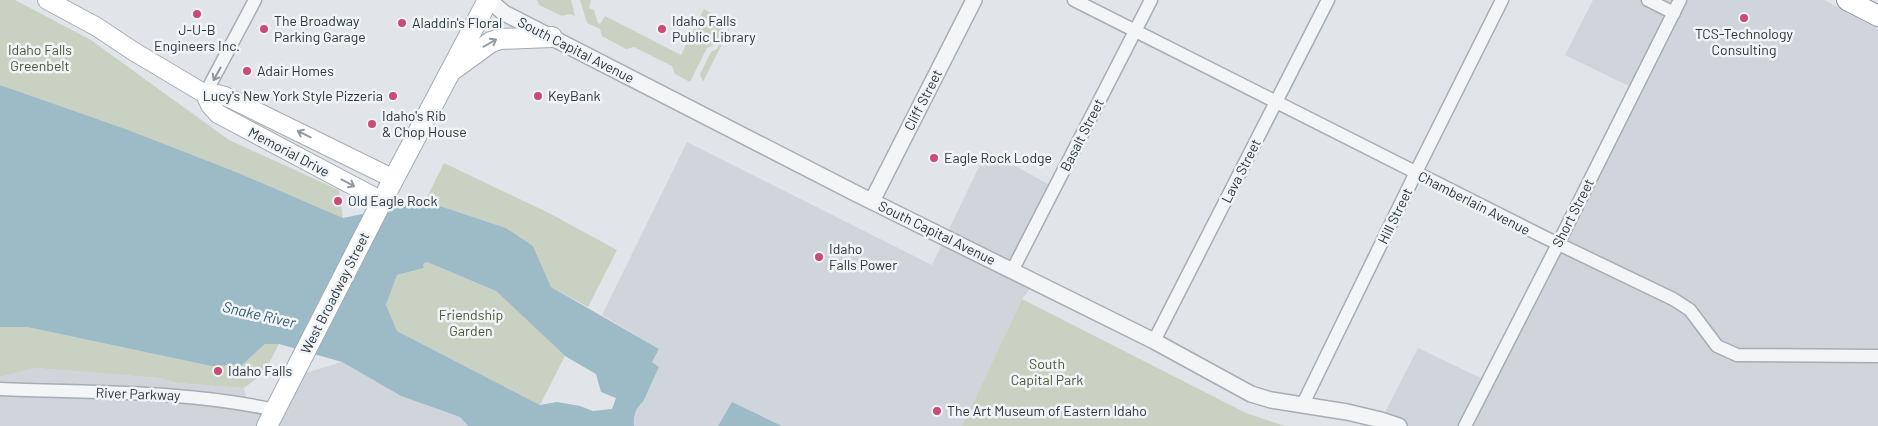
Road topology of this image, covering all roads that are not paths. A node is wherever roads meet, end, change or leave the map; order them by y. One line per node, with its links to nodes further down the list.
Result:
1 (47, 0): 17 (main road, Memorial Drive)
2 (255, 0): 17 (street, one-way to 17)
3 (489, 0): 15 (street, South Capital Avenue); 16 (main road, West Broadway Street)
4 (974, 0): 21 (street, Cliff Street)
5 (1074, 0): 14 (street, Chamberlain Avenue)
6 (1151, 0): 14 (street, Basalt Street)
7 (1328, 0): 18 (street, Lava Street)
8 (1502, 0): 19 (street, Hill Street)
9 (1648, 0): 12 (street)
10 (1680, 0): 12 (street, Short Street)
11 (1847, 0): 13 (main road)
12 (1674, 13): 23 (street, Short Street)
13 (1878, 16)
14 (1136, 31): 18 (street, Chamberlain Avenue); 24 (street, Basalt Street)
15 (552, 37): 16 (main road, one-way to 15); 21 (street, South Capital Avenue)
16 (451, 72): 20 (main road, West Broadway Street)
17 (205, 94): 20 (main road, Memorial Drive, one-way to 17); 22 (main road, Memorial Drive, one-way to 22)
18 (1276, 102): 19 (street, Chamberlain Avenue); 25 (street, Lava Street)
19 (1415, 173): 23 (street, Chamberlain Avenue); 28 (street, Hill Street)
20 (394, 179): 22 (main road, West Broadway Street)
21 (872, 201): 24 (street, South Capital Avenue)
22 (379, 207): 29 (main road, West Broadway Street)
23 (1558, 244): 26 (street, Chamberlain Avenue); 31 (street, Short Street)
24 (1012, 271): 25 (street, South Capital Avenue)
25 (1154, 342): 28 (street, South Capital Avenue)
26 (1878, 356)
27 (0, 389): 29 (street, River Parkway)
28 (1302, 406): 30 (street, South Capital Avenue)
29 (271, 418)
30 (1399, 426)
31 (1465, 426)

